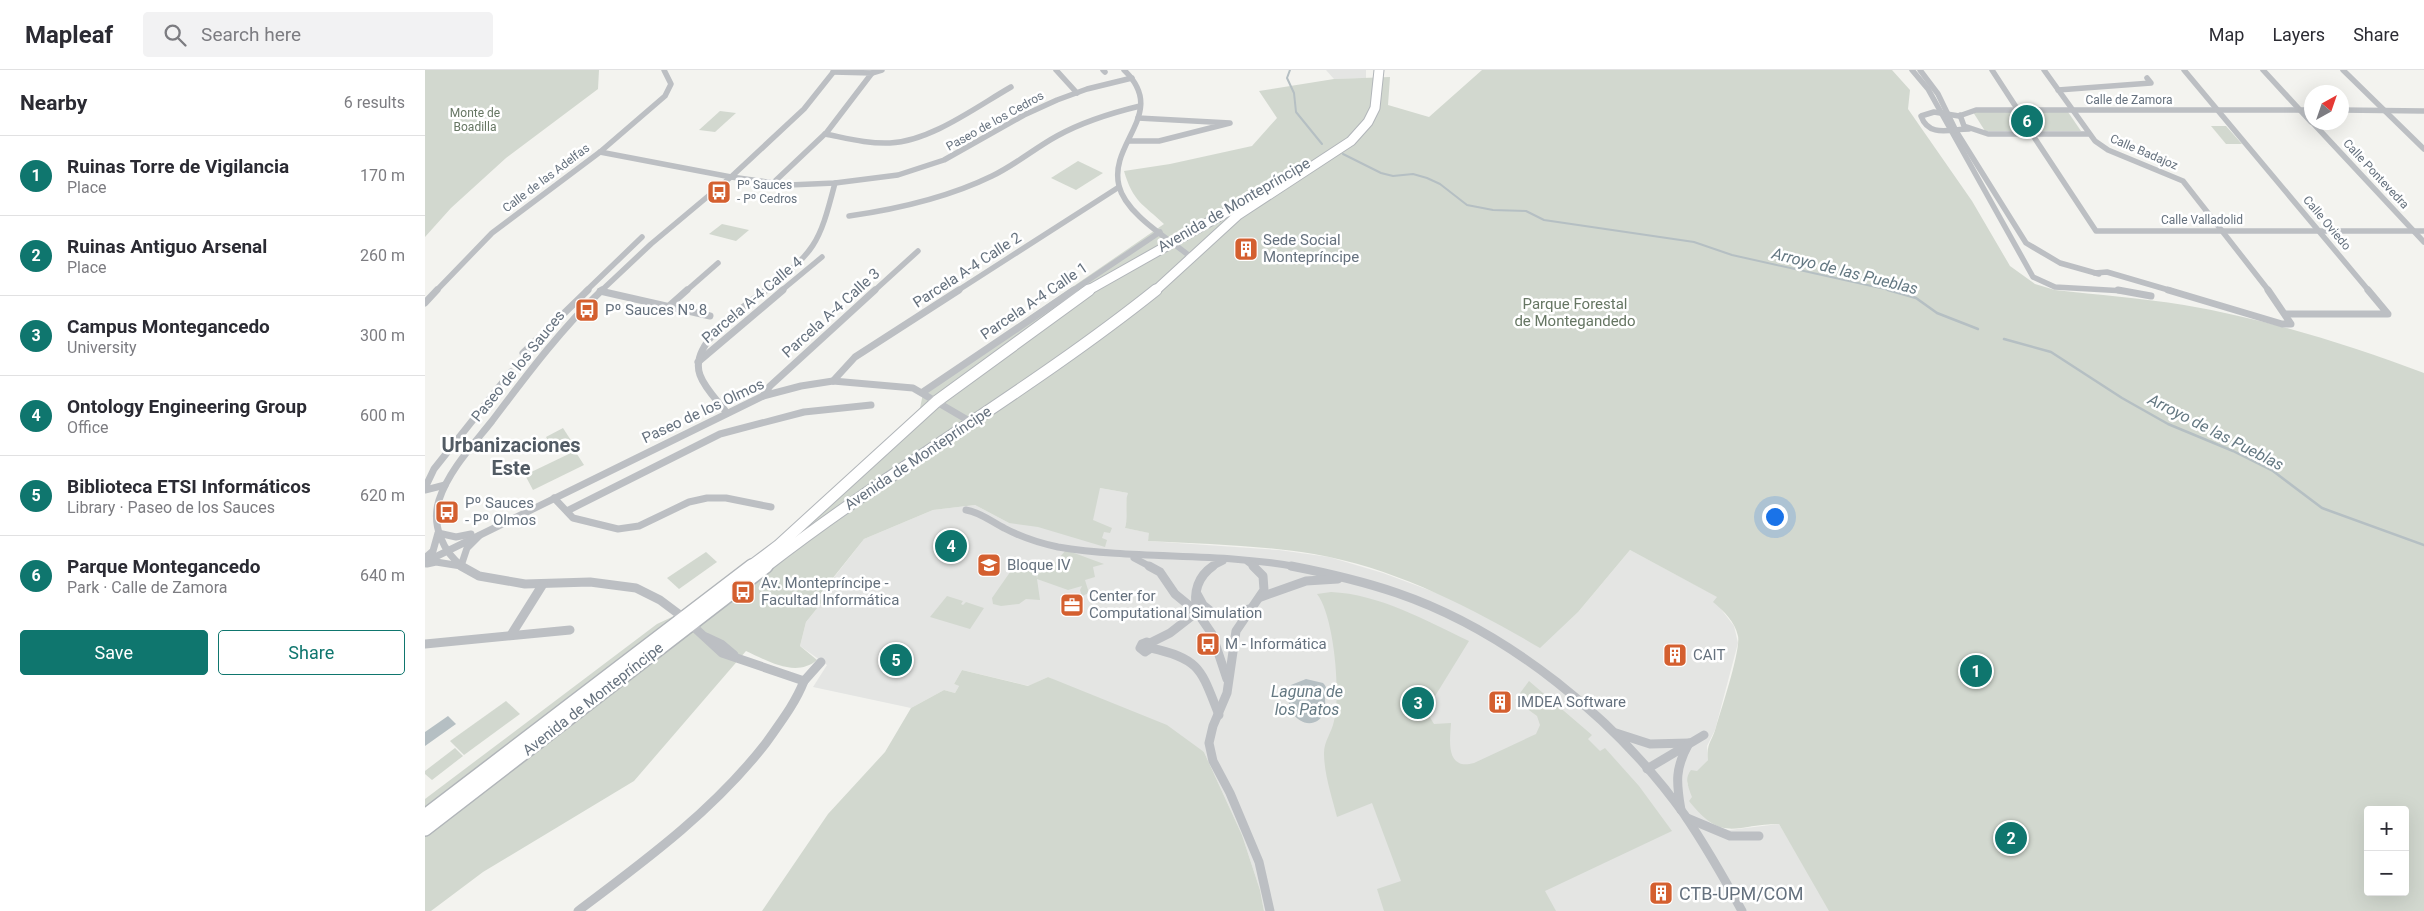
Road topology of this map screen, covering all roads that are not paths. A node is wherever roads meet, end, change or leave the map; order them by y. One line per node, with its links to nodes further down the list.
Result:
1 (664, 70): 42 (street, Calle de las Adelfas)
2 (882, 70): 15 (street)
3 (1057, 70): 20 (street)
4 (1125, 70): 16 (street)
5 (1372, 70): 53 (street, Avenida de Montepríncipe)
6 (1379, 70): 60 (street, Avenida de Montepríncipe)
7 (1912, 70): 29 (street)
8 (1920, 70): 31 (street)
9 (1992, 70): 22 (street)
10 (2044, 70): 19 (street, Calle Badajoz)
11 (2184, 70): 24 (street, Calle Oviedo)
12 (2263, 70): 25 (street, Calle Pontevedra)
13 (2343, 70): 27 (street)
14 (834, 71): 15 (street); 43 (street, Paseo de los Sauces)
15 (872, 73): 37 (street)
16 (1132, 78): 20 (street, Paseo de los Cedros); 21 (street)
17 (2147, 78): 19 (street)
18 (1011, 87): 37 (street)
19 (2058, 90): 23 (street, Calle Badajoz)
20 (1077, 93): 44 (street, Paseo de los Cedros)
21 (1140, 106): 33 (street); 47 (street)
22 (2018, 110): 23 (street, Calle de Zamora); 32 (street, Calle de Zamora)
23 (2072, 110): 24 (street, Calle de Zamora); 39 (street, Calle Badajoz)
24 (2218, 110): 25 (street, Calle de Zamora); 49 (street, Calle Oviedo)
25 (2301, 110): 30 (street, Calle Pontevedra)
26 (2349, 110): 27 (street)
27 (2384, 110): 28 (street); 41 (street)
28 (2424, 110)
29 (1939, 112): 31 (street); 36 (street); 36 (street)
30 (2304, 113)
31 (1947, 115): 32 (street, Calle de Zamora); 36 (street)
32 (1961, 115): 34 (street)
33 (1138, 118): 40 (street); 40 (street)
34 (1969, 129): 36 (street); 38 (street)
35 (2319, 130): 50 (street, Calle Pontevedra)
36 (1953, 132): 56 (street); 57 (street)
37 (825, 134): 45 (street)
38 (2032, 134): 39 (street); 48 (street, Calle Valladolid)
39 (2088, 134): 48 (street, Calle Badajoz)
40 (1129, 141): 46 (street)
41 (2424, 149)
42 (600, 152): 43 (street, Paseo de los Cedros); 66 (street, Calle de las Adelfas)
43 (731, 177): 45 (street, Paseo de los Cedros); 55 (street, Paseo de los Sauces)
44 (835, 183): 45 (street, Paseo de los Cedros); 73 (street)
45 (772, 184)
46 (1119, 187): 52 (street); 75 (street, Parcela A-4 Calle 2)
47 (849, 216)
48 (2223, 231): 49 (street, Calle Valladolid); 68 (street, Calle Badajoz)
49 (2320, 231): 50 (street, Calle Valladolid); 68 (street, Calle Oviedo)
50 (2414, 231): 51 (street, Calle Valladolid); 54 (street, Calle Pontevedra)
51 (2424, 231)
52 (1160, 232): 53 (street); 76 (street, Parcela A-4 Calle 1)
53 (1172, 242): 60 (street); 78 (street, Avenida de Montepríncipe)
54 (2424, 242)
55 (651, 244): 64 (street, Paseo de los Sauces); 70 (street)
56 (2016, 247): 57 (street); 63 (street)
57 (2034, 248): 62 (street)
58 (918, 251): 77 (street, Parcela A-4 Calle 3)
59 (822, 257): 73 (street, Parcela A-4 Calle 4)
60 (1192, 258): 81 (street, Avenida de Montepríncipe)
61 (718, 263): 67 (street)
62 (2095, 273): 63 (street); 68 (street, Calle Badajoz)
63 (2094, 288): 65 (street)
64 (599, 290): 67 (street); 71 (street, Paseo de los Sauces)
65 (2151, 296)
66 (425, 303)
67 (669, 306): 69 (street)
68 (2286, 314)
69 (710, 316)
70 (546, 330): 71 (street); 72 (street)
71 (563, 332): 82 (street, Paseo de los Sauces)
72 (523, 353)
73 (698, 362): 80 (street)
74 (511, 372): 83 (street)
75 (833, 381): 76 (street, Paseo de los Olmos); 77 (street, Paseo de los Olmos)
76 (923, 392): 78 (street, Paseo de los Olmos)
77 (763, 396): 80 (street, Paseo de los Olmos)
78 (937, 401): 81 (street, Paseo de los Olmos); 104 (street, Avenida de Montepríncipe)
79 (871, 405): 87 (street)
80 (727, 413): 84 (street, Paseo de los Olmos)
81 (971, 422): 104 (street, Avenida de Montepríncipe)
82 (445, 485): 83 (street); 89 (street, Paseo de los Sauces)
83 (425, 489)
84 (554, 498): 87 (street); 88 (street, Paseo de los Olmos)
85 (771, 507): 87 (street)
86 (966, 510): 91 (street)
87 (567, 511)
88 (483, 532): 89 (street, Paseo de los Olmos); 90 (street, Paseo de los Olmos); 96 (street, Paseo de los Olmos)
89 (438, 533): 90 (street, Paseo de los Sauces); 92 (street)
90 (446, 550): 95 (street, Paseo de los Olmos); 96 (street, Paseo de los Sauces)
91 (1129, 556): 93 (street); 102 (street)
92 (425, 558)
93 (1229, 560): 94 (street); 99 (street)
94 (1247, 562): 97 (street); 100 (street)
95 (425, 564): 96 (street, Paseo de los Olmos)
96 (461, 566): 98 (street, Paseo de los Sauces)
97 (1363, 583): 100 (street); 112 (street)
98 (543, 584): 104 (street, Paseo de los Sauces); 106 (street)
99 (1197, 592): 102 (street); 103 (street)
100 (1261, 597): 101 (street)
101 (1251, 608): 103 (street); 110 (street)
102 (1197, 612): 103 (street); 110 (street); 111 (street)
103 (1215, 613)
104 (688, 621): 109 (street, Paseo de los Sauces); 117 (street, Avenida de Montepríncipe); 118 (street, Avenida de Montepríncipe)
105 (570, 630): 106 (street)
106 (511, 635): 107 (street)
107 (425, 644)
108 (821, 662): 109 (street)
109 (804, 681): 120 (street)
110 (1229, 685): 111 (street)
111 (1219, 715): 121 (street)
112 (1615, 732): 114 (street); 115 (street)
113 (1704, 735): 114 (street)
114 (1689, 744): 115 (street); 116 (street)
115 (1647, 769): 116 (street)
116 (1684, 815): 119 (street); 122 (street)
117 (425, 816)
118 (425, 829)
119 (1759, 836)
120 (578, 911)
121 (1270, 911)
122 (1743, 911)

